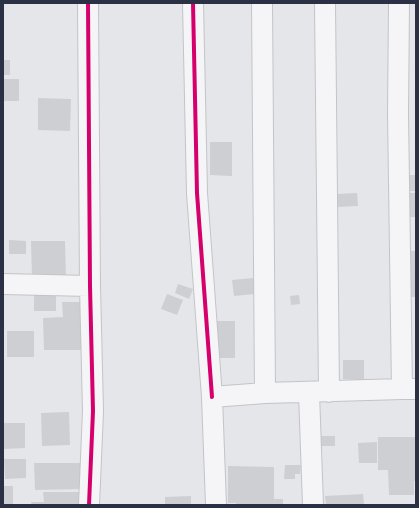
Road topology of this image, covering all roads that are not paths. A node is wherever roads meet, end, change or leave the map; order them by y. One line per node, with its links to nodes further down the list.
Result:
1 (88, 3): 7 (street)
2 (193, 3): 12 (street)
3 (262, 3): 10 (street)
4 (325, 3): 9 (street)
5 (399, 3): 8 (street)
6 (3, 284): 7 (street)
7 (90, 286): 13 (street)
8 (409, 389): 9 (street)
9 (329, 392): 11 (street)
10 (265, 393): 11 (street); 12 (street)
11 (309, 393): 15 (street)
12 (212, 396): 14 (street)
13 (89, 505)
14 (216, 505)
15 (313, 505)

